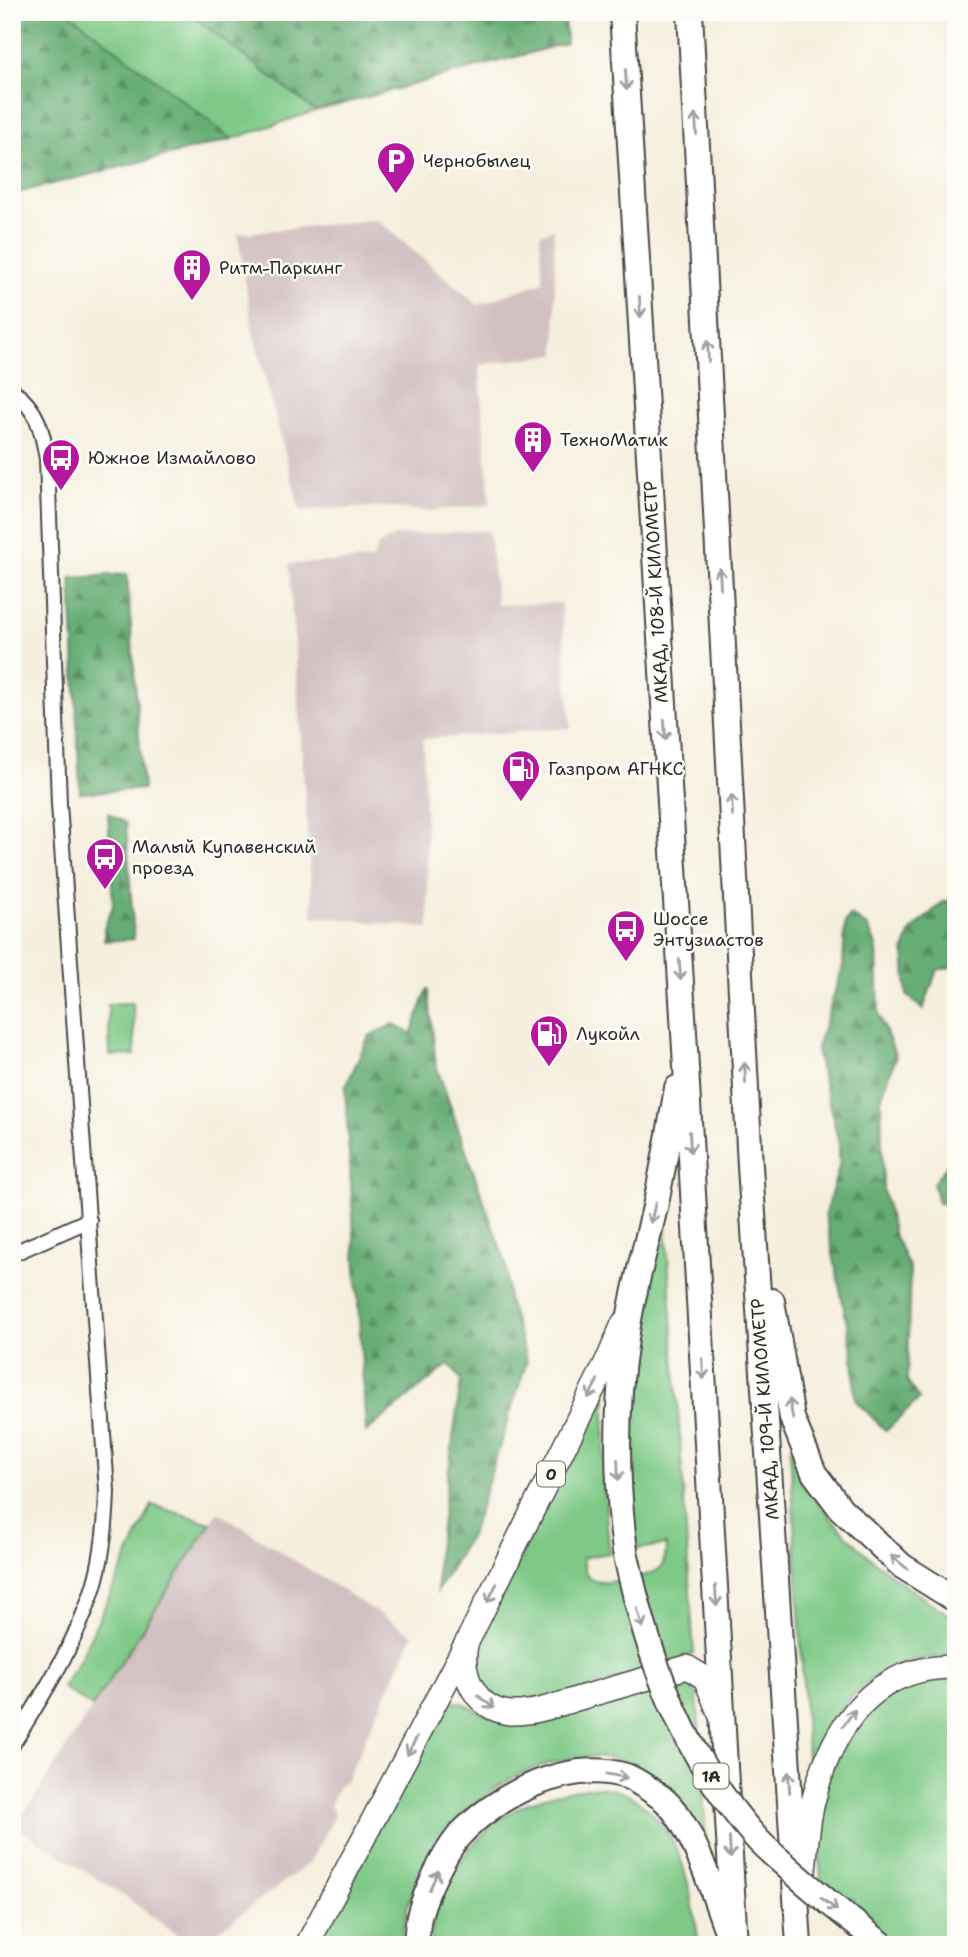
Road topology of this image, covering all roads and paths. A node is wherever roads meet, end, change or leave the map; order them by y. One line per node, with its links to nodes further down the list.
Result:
1 (622, 12): 4 (highway, МКАД, 108-Й КИЛОМЕТР, one-way to 4)
2 (690, 12): 5 (highway, МКАД, 109-Й КИЛОМЕТР, one-way to 2)
3 (12, 390): 6 (street)
4 (685, 1049): 8 (highway, 0, one-way to 8); 12 (highway, one-way to 12)
5 (750, 1166): 9 (highway, one-way to 5); 14 (highway, МКАД, 109-Й КИЛОМЕТР, one-way to 5)
6 (89, 1220): 7 (street); 13 (street)
7 (12, 1254)
8 (631, 1305): 10 (main road, 0, one-way to 10); 18 (highway, 1A, one-way to 18, bridge)
9 (956, 1600)
10 (467, 1642): 12 (main road, one-way to 12); 15 (main road, 0, one-way to 15)
11 (956, 1667): 14 (main road, one-way to 11)
12 (723, 1722): 17 (highway, one-way to 17)
13 (12, 1745)
14 (799, 1937)
15 (307, 1945)
16 (416, 1945): 17 (highway, one-way to 17)
17 (733, 1945)
18 (883, 1945)

